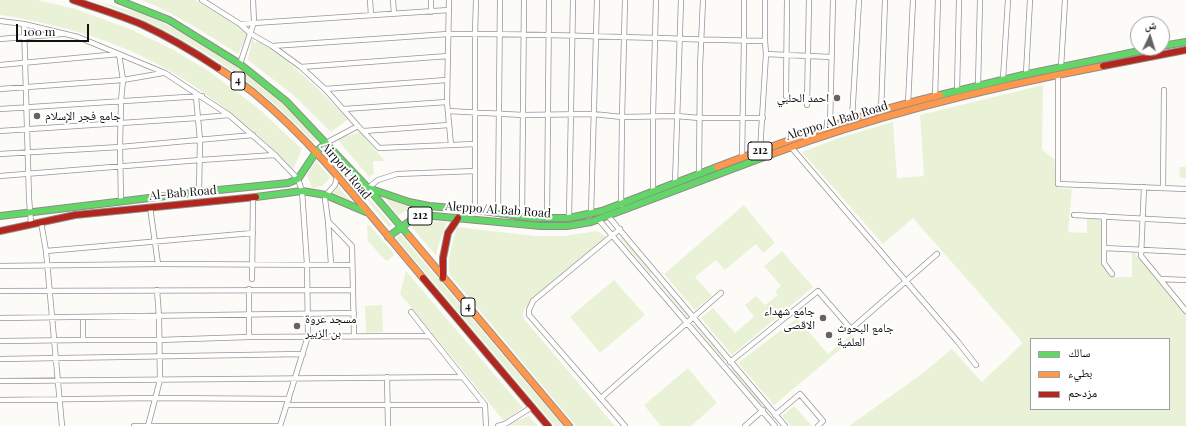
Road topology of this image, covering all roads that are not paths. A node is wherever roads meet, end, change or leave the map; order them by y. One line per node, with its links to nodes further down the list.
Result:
1 (73, 0): 130 (main road, Airport Road / 4)
2 (118, 0): 70 (main road, Airport Road / 4)
3 (202, 0): 40 (street)
4 (252, 0): 38 (street)
5 (370, 0): 36 (street)
6 (394, 0): 35 (street)
7 (431, 0): 34 (street)
8 (449, 0): 33 (street)
9 (476, 0): 44 (street)
10 (500, 0): 45 (street)
11 (524, 0): 46 (street)
12 (549, 0): 47 (street)
13 (573, 0): 48 (street)
14 (598, 0): 49 (street)
15 (626, 0): 50 (street)
16 (656, 0): 52 (street)
17 (681, 0): 53 (street)
18 (702, 0): 54 (street)
19 (744, 0): 56 (street)
20 (765, 0): 57 (street)
21 (788, 0): 65 (street)
22 (809, 0): 66 (street)
23 (833, 0): 68 (street)
24 (859, 0): 113 (street)
25 (885, 0): 98 (street)
26 (913, 0): 92 (street)
27 (938, 0): 89 (street)
28 (959, 0): 85 (street)
29 (980, 0): 80 (street)
30 (1008, 0): 77 (street)
31 (1030, 0): 75 (street)
32 (1065, 0): 73 (street)
33 (449, 10): 34 (street); 43 (street)
34 (431, 12): 35 (street)
35 (394, 14): 36 (street)
36 (371, 15): 38 (street)
37 (0, 20): 39 (street)
38 (254, 22): 40 (street); 42 (street)
39 (24, 24): 41 (street); 51 (street)
40 (240, 24): 42 (street)
41 (66, 34): 51 (street); 63 (street)
42 (251, 34): 60 (street); 70 (street)
43 (448, 34): 44 (street); 60 (street); 67 (street)
44 (474, 34): 45 (street); 99 (street)
45 (499, 34): 46 (street); 100 (street)
46 (523, 35): 47 (street); 103 (street)
47 (548, 35): 48 (street); 104 (street)
48 (573, 36): 49 (street); 105 (street)
49 (596, 36): 50 (street); 101 (street)
50 (624, 36): 52 (street); 108 (street)
51 (25, 37): 55 (street); 69 (street)
52 (655, 37): 53 (street); 106 (street)
53 (680, 38): 54 (street); 107 (street)
54 (701, 38): 56 (street); 110 (street)
55 (0, 39)
56 (744, 40): 57 (street); 111 (street)
57 (765, 40): 64 (street)
58 (1186, 42): 59 (main road)
59 (1170, 45)
60 (272, 46): 72 (street)
61 (1186, 50): 76 (main road, Aleppo/Al Bab Road / 212)
62 (1130, 53): 73 (main road, Aleppo/Al Bab Road / 212)
63 (119, 54): 69 (street); 74 (street); 78 (street)
64 (766, 54): 65 (street); 112 (street)
65 (787, 55): 66 (street); 87 (street)
66 (808, 55): 68 (street); 93 (street)
67 (448, 56): 72 (street); 79 (street)
68 (831, 57): 117 (street)
69 (26, 63): 71 (street); 81 (street)
70 (240, 64): 123 (main road, Airport Road / 4)
71 (0, 65)
72 (301, 67): 83 (street)
73 (1061, 67): 75 (main road, Aleppo/Al Bab Road / 212)
74 (165, 73): 78 (street); 86 (street)
75 (1026, 74): 77 (main road, Aleppo/Al Bab Road / 212)
76 (1058, 75): 127 (main road, Aleppo/Al Bab Road / 212); 144 (street)
77 (1003, 79): 80 (main road, Aleppo/Al Bab Road / 212)
78 (122, 80): 81 (street); 90 (street)
79 (447, 80): 83 (street); 91 (street)
80 (978, 86): 85 (main road, Aleppo/Al Bab Road / 212)
81 (26, 88): 82 (street); 94 (street)
82 (0, 89)
83 (325, 89): 96 (street)
84 (1164, 90): 145 (street)
85 (957, 92): 89 (main road, Aleppo/Al Bab Road / 212)
86 (202, 96): 88 (street); 102 (street)
87 (786, 96)
88 (196, 97): 90 (street); 109 (street)
89 (935, 97): 92 (main road, Aleppo/Al Bab Road / 212)
90 (120, 101): 94 (street); 114 (street)
91 (447, 102): 96 (street); 97 (street)
92 (908, 104): 98 (main road, Aleppo/Al Bab Road / 212)
93 (807, 105)
94 (26, 108): 95 (street); 118 (street)
95 (0, 109)
96 (344, 109): 115 (street)
97 (448, 111): 99 (street); 116 (street)
98 (881, 112): 113 (main road, Aleppo/Al Bab Road / 212)
99 (475, 113): 100 (street); 124 (street)
100 (499, 114): 103 (street); 159 (street)
101 (593, 114): 105 (street); 108 (street); 160 (street)
102 (229, 115): 109 (street); 121 (street)
103 (523, 115): 104 (street); 166 (street)
104 (547, 115): 105 (street); 168 (street)
105 (572, 115): 169 (street)
106 (653, 116): 107 (street); 108 (street); 148 (street)
107 (677, 116): 110 (street); 142 (street)
108 (622, 117): 154 (street)
109 (197, 118): 114 (street); 122 (street)
110 (699, 118): 111 (street); 138 (street)
111 (743, 118): 112 (street); 133 (street)
112 (763, 118): 128 (street)
113 (852, 119): 117 (main road, Aleppo/Al Bab Road / 212)
114 (120, 123): 118 (street); 126 (street)
115 (358, 126): 120 (street); 123 (street)
116 (449, 126): 120 (street); 125 (street)
117 (830, 126): 128 (main road, Aleppo/Al Bab Road / 212)
118 (27, 130): 119 (street); 129 (street)
119 (0, 131)
120 (364, 131): 125 (street)
121 (252, 135): 122 (street); 132 (street)
122 (200, 140): 126 (street); 134 (street)
123 (326, 143): 130 (main road); 143 (main road, Airport Road)
124 (475, 144): 125 (street); 136 (street)
125 (451, 145)
126 (120, 147): 129 (street); 135 (street)
127 (791, 147): 164 (main road, Aleppo/Al Bab Road / 212); 200 (street)
128 (760, 151): 133 (main road, Aleppo/Al Bab Road / 212)
129 (28, 152): 131 (street); 137 (street)
130 (316, 152): 140 (main road, Airport Road / 4); 141 (main road)
131 (0, 154)
132 (275, 155): 134 (street); 141 (street)
133 (742, 158): 138 (main road, Aleppo/Al Bab Road / 212)
134 (200, 160): 135 (street); 149 (street)
135 (121, 166): 137 (street); 152 (street)
136 (475, 171): 143 (street); 156 (street)
137 (28, 174): 139 (street); 158 (street)
138 (699, 174): 142 (main road, Aleppo/Al Bab Road / 212)
139 (0, 176)
140 (337, 177): 150 (street); 157 (main road, Airport Road / 4)
141 (298, 179): 147 (street); 149 (main road, Al-Bab Road)
142 (675, 183): 148 (main road, Aleppo/Al Bab Road / 212)
143 (368, 188): 153 (main road, Aleppo/Al Bab Road / 212); 176 (main road, Airport Road / 4)
144 (1144, 188): 145 (street); 170 (street)
145 (1163, 188): 146 (street)
146 (1186, 189)
147 (302, 191): 150 (main road, Al-Bab Road); 151 (main road, Al-Bab Road); 190 (street)
148 (653, 191): 154 (main road, Aleppo/Al Bab Road / 212)
149 (199, 192): 152 (main road, Al-Bab Road)
150 (326, 195): 157 (main road, Al-Bab Road); 172 (street)
151 (253, 198): 155 (main road, Al-Bab Road); 179 (street)
152 (121, 201): 158 (main road, Al-Bab Road)
153 (424, 205): 156 (main road, Aleppo/Al Bab Road / 212); 161 (main road)
154 (621, 205): 160 (main road, Aleppo/Al Bab Road / 212)
155 (150, 207): 174 (main road, Al-Bab Road); 182 (street)
156 (474, 210): 159 (main road, Aleppo/Al Bab Road / 212)
157 (367, 212): 181 (main road, Airport Road)
158 (29, 213): 163 (main road, Al-Bab Road); 175 (street)
159 (498, 214): 166 (main road, Aleppo/Al Bab Road / 212)
160 (591, 214): 169 (main road, Aleppo/Al Bab Road / 212)
161 (423, 215): 167 (main road, Aleppo/Al Bab Road / 212); 176 (main road, 212)
162 (1074, 215): 165 (street)
163 (0, 216)
164 (608, 216): 171 (main road, Aleppo/Al Bab Road / 212); 177 (street)
165 (1104, 216): 170 (street); 183 (street)
166 (522, 217): 168 (main road, Aleppo/Al Bab Road / 212)
167 (458, 218): 171 (main road, Aleppo/Al Bab Road / 212); 196 (main road)
168 (547, 218): 169 (main road, Aleppo/Al Bab Road / 212)
169 (569, 218)
170 (1144, 219): 173 (street); 185 (street)
171 (599, 220): 180 (street)
172 (328, 221): 191 (street); 192 (street)
173 (1186, 221)
174 (41, 222): 175 (main road, Al-Bab Road); 184 (street)
175 (31, 224): 178 (main road, Al-Bab Road)
176 (401, 227): 181 (main road, 212); 196 (main road, Airport Road / 4)
177 (620, 229): 180 (street); 215 (street)
178 (0, 231)
179 (253, 233): 182 (street); 189 (street)
180 (613, 235): 218 (street); 240 (street)
181 (388, 237): 248 (main road, Airport Road / 4)
182 (156, 242): 184 (street); 188 (street)
183 (1104, 248): 185 (street); 195 (street)
184 (46, 251): 194 (street)
185 (1141, 251): 186 (street); 198 (street)
186 (1186, 252)
187 (937, 254): 200 (street)
188 (158, 264): 189 (street); 194 (street)
189 (252, 264): 190 (street); 197 (street)
190 (307, 264): 191 (street); 203 (street)
191 (331, 264): 192 (street)
192 (352, 265): 204 (street)
193 (0, 266): 194 (street)
194 (48, 266): 206 (street)
195 (1112, 274)
196 (443, 278): 259 (main road, Airport Road / 4)
197 (252, 279)
198 (1160, 279): 199 (street); 208 (street)
199 (1186, 280)
200 (906, 281): 231 (street); 232 (street)
201 (249, 289): 202 (street); 203 (street); 211 (street)
202 (157, 290): 206 (street); 214 (street)
203 (308, 290): 204 (street); 212 (street)
204 (353, 290): 210 (street)
205 (0, 291): 206 (street)
206 (49, 291): 217 (street)
207 (721, 293): 215 (street)
208 (1186, 311)
209 (411, 312): 221 (street)
210 (354, 313): 212 (street); 220 (street)
211 (249, 314): 212 (street); 214 (street); 222 (street)
212 (308, 314): 219 (street)
213 (82, 317): 214 (street); 217 (street); 224 (street)
214 (159, 317): 225 (street)
215 (693, 317): 218 (street); 231 (street)
216 (0, 318): 217 (street)
217 (52, 318): 223 (street)
218 (687, 322): 240 (street); 249 (street)
219 (308, 336): 220 (street); 222 (street); 227 (street)
220 (354, 336): 221 (street)
221 (430, 336): 235 (street)
222 (249, 337): 225 (street)
223 (54, 340): 224 (street); 226 (street); 230 (street)
224 (83, 340): 225 (street)
225 (159, 340): 228 (street)
226 (0, 341)
227 (303, 354): 228 (street); 233 (street)
228 (159, 356): 230 (street); 237 (street)
229 (0, 358): 230 (street)
230 (56, 358): 236 (street)
231 (730, 362): 247 (street)
232 (976, 365)
233 (296, 377): 234 (street); 237 (street); 241 (street)
234 (387, 377): 235 (street); 245 (street)
235 (462, 377): 246 (street)
236 (58, 380): 237 (street); 238 (street); 243 (street)
237 (160, 380): 239 (street)
238 (0, 381)
239 (155, 398): 241 (street); 243 (street); 253 (street)
240 (601, 398): 260 (street)
241 (289, 399): 244 (street)
242 (0, 400): 243 (street)
243 (60, 400): 251 (street)
244 (287, 405): 245 (street); 254 (street)
245 (388, 405): 246 (street); 255 (street)
246 (485, 405): 256 (street)
247 (768, 406): 249 (street); 250 (street)
248 (532, 407): 257 (street); 258 (main road, Airport Road / 4)
249 (762, 411): 261 (street); 262 (street)
250 (775, 415): 263 (street); 264 (street)
251 (62, 426)
252 (134, 426): 253 (street)
253 (148, 426): 254 (street)
254 (280, 426)
255 (388, 426)
256 (486, 426)
257 (498, 426)
258 (548, 426)
259 (569, 426)
260 (625, 426)
261 (744, 426)
262 (775, 426)
263 (785, 426)
264 (818, 426)

